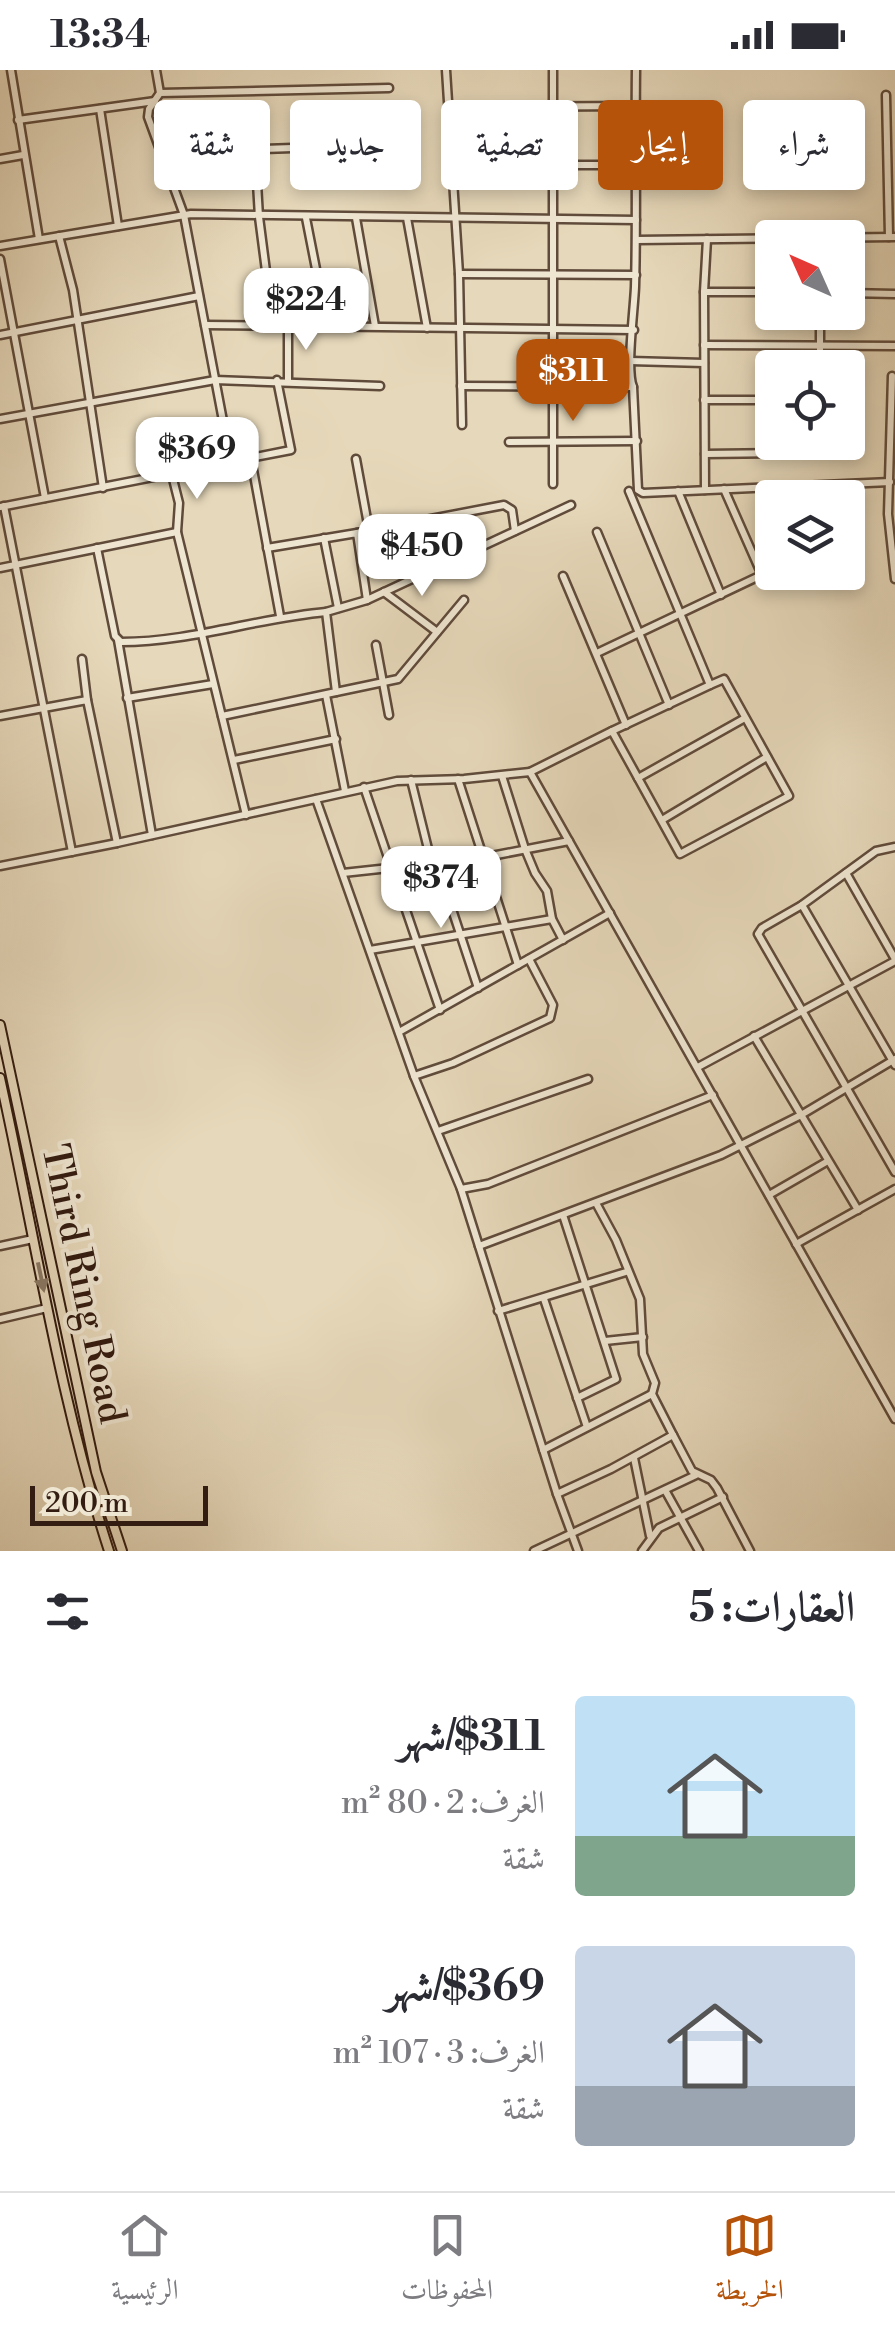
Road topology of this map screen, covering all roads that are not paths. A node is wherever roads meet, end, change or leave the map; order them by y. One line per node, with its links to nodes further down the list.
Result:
1 (11, 70): 16 (street)
2 (156, 70): 7 (street)
3 (446, 70): 10 (street)
4 (553, 70): 11 (street)
5 (636, 70): 12 (street)
6 (389, 88): 7 (street)
7 (160, 92): 9 (street)
8 (886, 95): 36 (street)
9 (156, 100)
10 (448, 100)
11 (553, 100)
12 (635, 100)
13 (154, 101): 15 (street)
14 (154, 103): 17 (street)
15 (100, 108): 16 (street); 33 (street)
16 (18, 120): 18 (street)
17 (154, 131)
18 (23, 155): 19 (street); 39 (street)
19 (0, 160)
20 (176, 190): 25 (street)
21 (257, 190): 26 (street)
22 (452, 190): 30 (street)
23 (552, 190): 31 (street)
24 (635, 190): 32 (street)
25 (184, 215): 26 (street); 33 (street); 50 (street)
26 (258, 217): 27 (street); 53 (street)
27 (306, 218): 28 (street); 55 (street)
28 (356, 218): 29 (street); 56 (street)
29 (407, 218): 30 (street); 57 (street)
30 (453, 218): 31 (street); 43 (street)
31 (552, 218): 32 (street); 45 (street)
32 (636, 220): 40 (street)
33 (118, 226): 34 (street)
34 (59, 236): 39 (street); 51 (street)
35 (865, 237): 36 (street)
36 (892, 237)
37 (755, 238): 38 (street)
38 (707, 239): 40 (street); 46 (street)
39 (39, 240): 41 (street)
40 (636, 240): 44 (street)
41 (0, 246)
42 (0, 259): 62 (street)
43 (459, 274): 45 (street); 58 (street)
44 (636, 275): 45 (street); 59 (street)
45 (552, 276): 61 (street)
46 (704, 292): 47 (street); 64 (street)
47 (755, 292)
48 (865, 293): 49 (street)
49 (895, 294)
50 (199, 296): 51 (street); 52 (street)
51 (77, 321): 62 (street); 80 (street)
52 (205, 325): 53 (street); 71 (street)
53 (273, 325): 54 (street)
54 (288, 325): 55 (street); 73 (street)
55 (326, 325): 56 (street)
56 (375, 326): 57 (street)
57 (427, 328): 58 (street)
58 (460, 330): 61 (street); 75 (street)
59 (634, 330): 61 (street); 68 (street)
60 (819, 330): 65 (street)
61 (552, 331): 76 (street)
62 (15, 333): 63 (street); 81 (street)
63 (0, 335)
64 (704, 345): 65 (street); 69 (street)
65 (819, 346): 66 (street); 67 (street)
66 (895, 346)
67 (819, 350)
68 (630, 360): 69 (street); 77 (street)
69 (704, 363): 78 (street)
70 (892, 376): 93 (street)
71 (216, 380): 72 (street); 80 (street); 91 (street)
72 (277, 380): 73 (street); 89 (street)
73 (288, 381): 74 (street)
74 (380, 386)
75 (461, 386): 76 (street); 83 (street)
76 (552, 386): 77 (street); 86 (street)
77 (633, 387): 84 (street)
78 (704, 400): 79 (street); 88 (street)
79 (755, 400)
80 (90, 403): 81 (street); 96 (street)
81 (31, 414): 82 (street); 102 (street)
82 (0, 419)
83 (462, 425)
84 (637, 441): 86 (street); 101 (street)
85 (509, 442): 86 (street)
86 (553, 442): 95 (street)
87 (755, 453): 88 (street)
88 (705, 454): 99 (street)
89 (251, 458): 91 (street); 112 (street)
90 (356, 459): 105 (street)
91 (231, 463): 92 (street)
92 (172, 475): 96 (street); 107 (street)
93 (890, 482): 94 (street); 118 (street)
94 (865, 483)
95 (553, 484)
96 (104, 488): 102 (street)
97 (755, 488): 98 (street)
98 (724, 489): 99 (street); 113 (street)
99 (706, 490): 101 (street)
100 (629, 491): 125 (street)
101 (678, 491): 120 (street)
102 (45, 498): 104 (street)
103 (571, 504): 106 (street)
104 (2, 506): 114 (street)
105 (369, 530): 106 (street); 108 (street)
106 (515, 531): 119 (street)
107 (177, 532): 111 (street); 127 (street)
108 (357, 532): 110 (street); 121 (street)
109 (598, 532): 129 (street)
110 (324, 538): 112 (street); 123 (street)
111 (98, 548): 114 (street); 130 (street)
112 (267, 548): 126 (street)
113 (755, 559)
114 (15, 565): 115 (street); 142 (street)
115 (0, 568)
116 (564, 576): 132 (street)
117 (755, 578): 120 (street)
118 (895, 579)
119 (384, 592): 121 (street); 128 (street)
120 (721, 595): 125 (street)
121 (366, 600): 123 (street)
122 (464, 600): 128 (street)
123 (338, 608): 124 (street)
124 (326, 612): 126 (street); 137 (street)
125 (681, 614): 129 (street); 136 (street)
126 (280, 616): 127 (street)
127 (199, 632): 130 (street); 135 (street)
128 (437, 632): 134 (street)
129 (640, 634): 132 (street); 141 (street)
130 (118, 640): 139 (street)
131 (376, 645): 134 (street)
132 (597, 653): 147 (street)
133 (82, 659): 140 (street)
134 (383, 683): 137 (street); 145 (street)
135 (213, 684): 139 (street); 144 (street)
136 (710, 685): 141 (street); 146 (street)
137 (336, 692): 138 (street)
138 (326, 695): 144 (street); 149 (street)
139 (126, 698): 162 (street)
140 (88, 700): 142 (street); 164 (street)
141 (669, 704): 147 (street)
142 (42, 708): 143 (street); 167 (street)
143 (0, 716)
144 (222, 716): 151 (street)
145 (389, 716)
146 (745, 718): 150 (street); 154 (street)
147 (626, 725): 148 (street)
148 (612, 732): 152 (street); 154 (street)
149 (336, 738): 151 (street); 158 (street)
150 (767, 758): 161 (street); 161 (street)
151 (234, 760): 160 (street)
152 (530, 772): 153 (street); 163 (street)
153 (502, 776): 155 (street); 165 (street)
154 (638, 778): 161 (street)
155 (458, 779): 156 (street); 168 (street)
156 (411, 780): 157 (street); 169 (street)
157 (364, 787): 158 (street); 171 (street)
158 (345, 791): 159 (street)
159 (316, 799): 160 (street); 172 (street)
160 (246, 815): 162 (street)
161 (662, 820)
162 (152, 835): 164 (street)
163 (569, 841): 165 (street); 175 (street)
164 (117, 843): 167 (street)
165 (525, 848): 168 (street); 176 (street)
166 (894, 849): 173 (street)
167 (72, 852): 170 (street)
168 (481, 858): 169 (street); 177 (street)
169 (434, 864): 171 (street); 178 (street)
170 (0, 866)
171 (392, 868): 172 (street); 180 (street)
172 (343, 873): 181 (street)
173 (846, 873): 174 (street); 183 (street)
174 (802, 905): 185 (street); 188 (street)
175 (610, 914): 179 (street); 193 (street)
176 (552, 919): 177 (street); 179 (street)
177 (504, 928): 178 (street); 184 (street)
178 (462, 935): 180 (street); 186 (street)
179 (563, 940): 182 (street)
180 (417, 942): 181 (street); 187 (street)
181 (370, 950): 190 (street)
182 (529, 959): 184 (street); 194 (street)
183 (895, 960): 185 (street)
184 (518, 965): 186 (street)
185 (850, 985): 188 (street); 192 (street)
186 (478, 988): 187 (street)
187 (440, 1010): 190 (street)
188 (802, 1010): 191 (street); 197 (street)
189 (0, 1026): 238 (main road, Third Ring Road)
190 (400, 1032): 194 (street)
191 (754, 1036): 193 (street); 199 (street)
192 (894, 1061): 197 (street)
193 (698, 1067): 198 (street)
194 (414, 1076): 200 (street)
195 (0, 1078): 210 (main road)
196 (588, 1079): 200 (street)
197 (846, 1087): 199 (street); 203 (street)
198 (713, 1095): 201 (street); 204 (street)
199 (801, 1114): 201 (street); 202 (street)
200 (438, 1132): 204 (street)
201 (741, 1146): 206 (street); 207 (street)
202 (828, 1161): 206 (street); 208 (street)
203 (895, 1172)
204 (462, 1188): 213 (street)
205 (895, 1189): 208 (street)
206 (769, 1195): 211 (street)
207 (596, 1203): 209 (street); 214 (street)
208 (858, 1210): 211 (street)
209 (563, 1214): 213 (street); 215 (street)
210 (33, 1239): 212 (street); 217 (main road, one-way to 217)
211 (796, 1244): 224 (street)
212 (0, 1246)
213 (479, 1246): 218 (street)
214 (626, 1272): 215 (street); 220 (street)
215 (586, 1286): 216 (street); 221 (street)
216 (544, 1299): 218 (street); 223 (street)
217 (48, 1308): 219 (street); 237 (main road)
218 (498, 1311): 227 (street)
219 (0, 1320)
220 (643, 1337): 221 (street); 222 (street)
221 (605, 1341): 223 (street)
222 (652, 1394): 225 (street); 226 (street)
223 (576, 1398): 225 (street)
224 (895, 1419)
225 (587, 1427): 227 (street)
226 (673, 1435): 228 (street); 229 (street)
227 (543, 1450): 231 (street)
228 (634, 1458): 231 (street); 233 (street)
229 (696, 1475): 230 (street); 232 (street)
230 (666, 1490): 233 (street); 234 (street)
231 (556, 1494): 235 (street)
232 (722, 1497): 234 (street); 243 (street)
233 (642, 1501): 235 (street); 236 (street)
234 (681, 1518): 236 (street); 242 (street)
235 (571, 1534): 239 (street); 240 (street)
236 (650, 1538): 241 (street)
237 (109, 1551)
238 (122, 1551)
239 (534, 1551)
240 (578, 1551)
241 (642, 1551)
242 (699, 1551)
243 (750, 1551)

